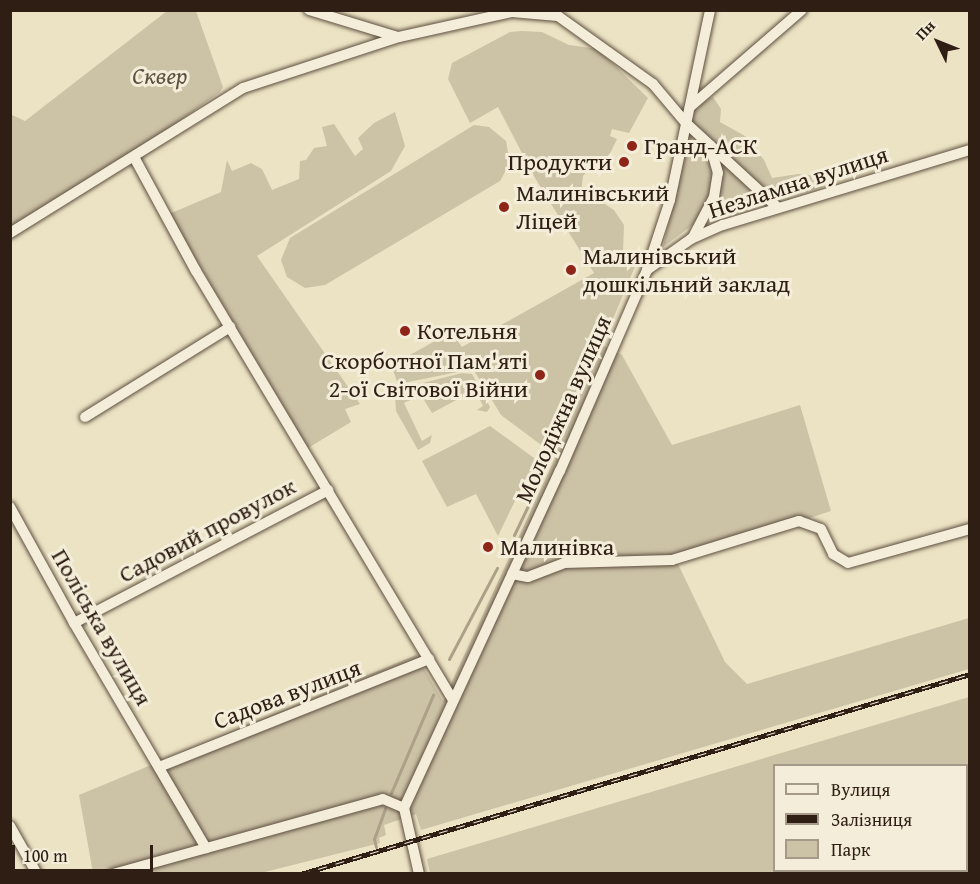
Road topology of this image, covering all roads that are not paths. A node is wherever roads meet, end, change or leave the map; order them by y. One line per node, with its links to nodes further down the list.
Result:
1 (309, 10): 4 (street)
2 (710, 10): 5 (street, Молодіжна вулиця)
3 (802, 10): 5 (street)
4 (399, 37): 6 (street); 9 (street)
5 (690, 107): 6 (street, Молодіжна вулиця)
6 (687, 123): 7 (street); 13 (street, Молодіжна вулиця)
7 (710, 145): 10 (street); 12 (street)
8 (969, 150): 10 (street, Незламна вулиця)
9 (134, 157): 11 (street); 14 (street)
10 (778, 208): 12 (street, Незламна вулиця)
11 (10, 233)
12 (691, 239): 13 (street, Незламна вулиця)
13 (647, 270): 19 (street, Молодіжна вулиця)
14 (230, 327): 15 (street); 16 (street)
15 (85, 417)
16 (328, 490): 20 (street, Садовий провулок); 21 (street)
17 (10, 507): 20 (street, Поліська вулиця)
18 (969, 529): 19 (street)
19 (512, 574): 22 (street, Молодіжна вулиця)
20 (74, 623): 23 (street, Поліська вулиця)
21 (429, 659): 22 (street); 23 (street, Садова вулиця)
22 (453, 700): 24 (street, Молодіжна вулиця)
23 (159, 767): 26 (street, Поліська вулиця)
24 (404, 808): 26 (street); 29 (street)
25 (10, 826): 27 (street)
26 (206, 848): 28 (street)
27 (37, 873)
28 (114, 873)
29 (419, 873)

